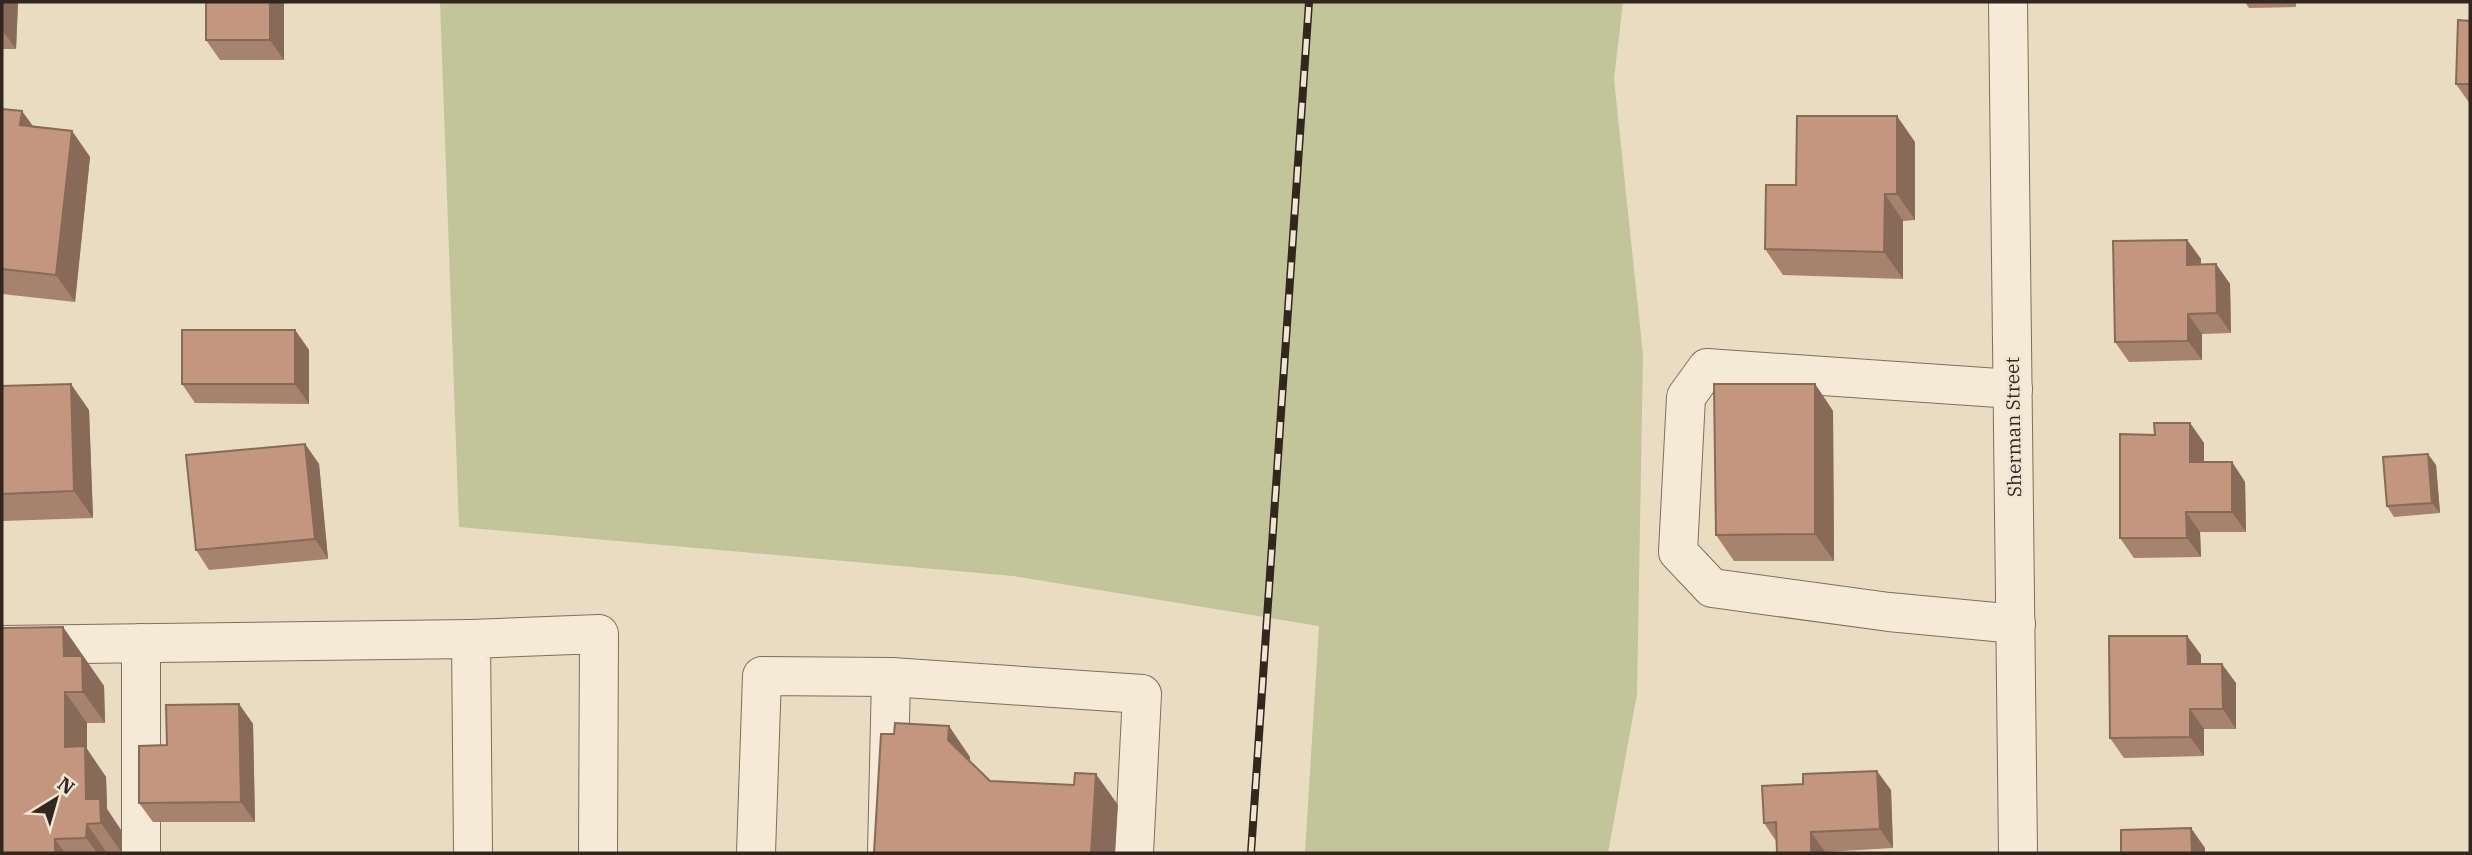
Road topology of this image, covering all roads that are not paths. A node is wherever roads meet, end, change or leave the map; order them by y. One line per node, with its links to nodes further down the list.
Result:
1 (2008, 2): 2 (street, Sherman Street)
2 (2013, 389): 3 (street, Sherman Street); 3 (street)
3 (2015, 624): 14 (street, Sherman Street)
4 (471, 639): 5 (street); 9 (street); 10 (street)
5 (141, 643): 6 (street); 8 (street)
6 (2, 645)
7 (891, 677): 11 (street); 12 (street); 13 (street)
8 (141, 853)
9 (473, 853)
10 (598, 853)
11 (756, 853)
12 (887, 853)
13 (1134, 853)
14 (2018, 853)

